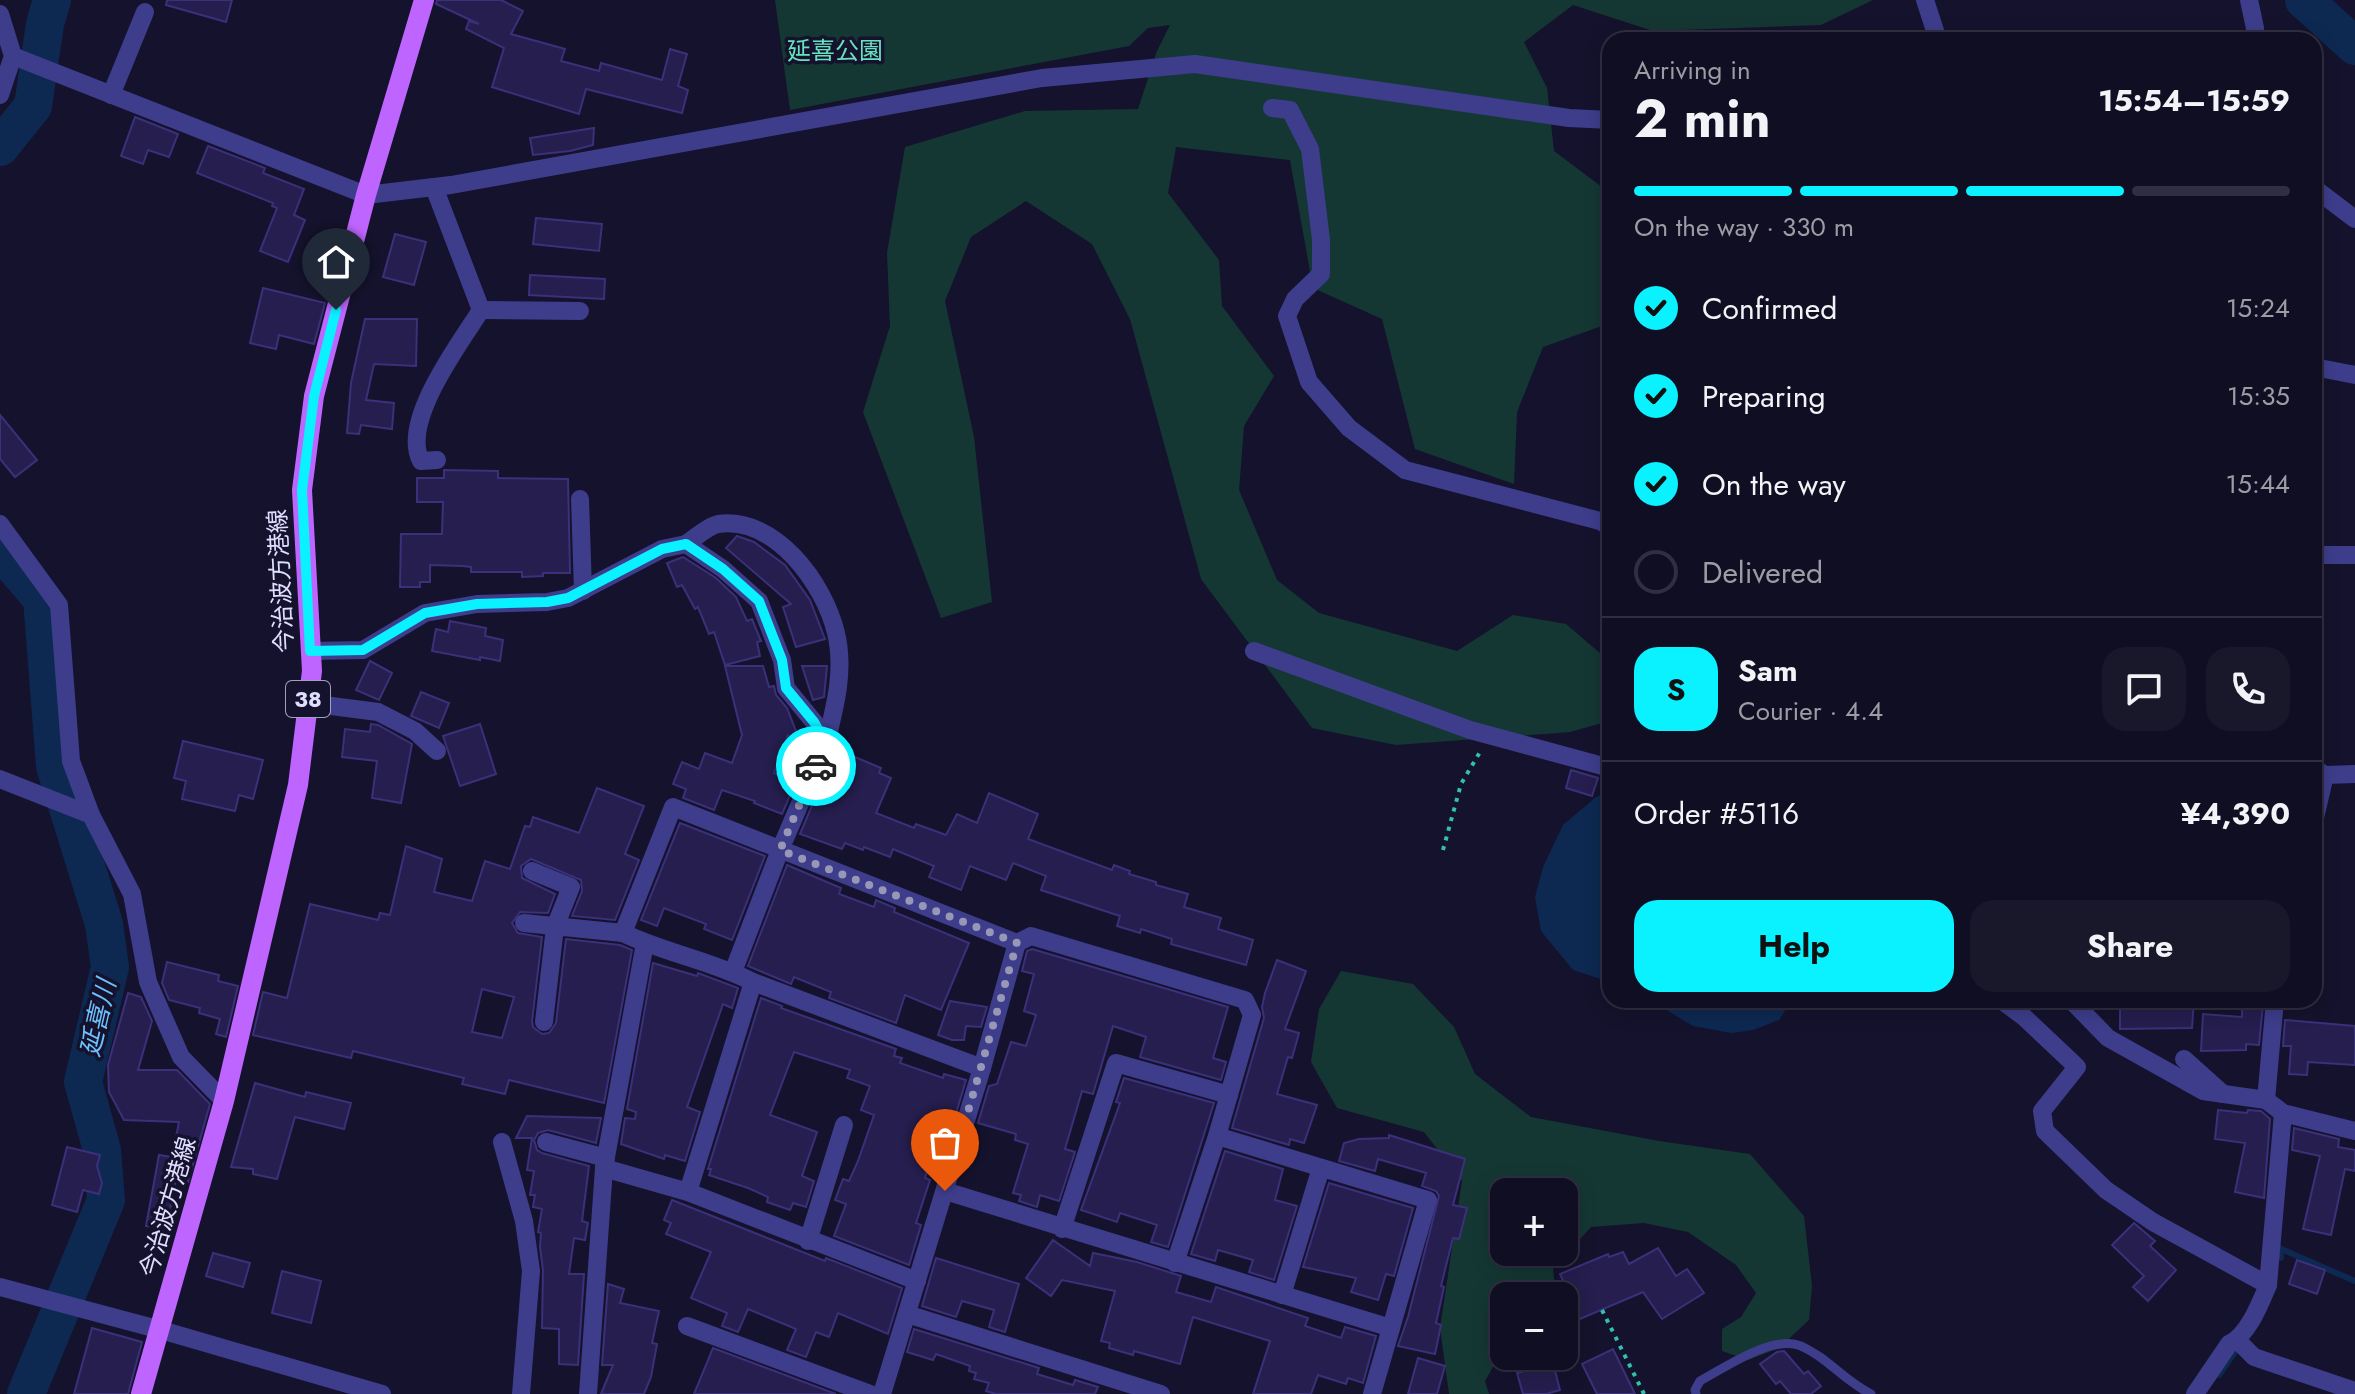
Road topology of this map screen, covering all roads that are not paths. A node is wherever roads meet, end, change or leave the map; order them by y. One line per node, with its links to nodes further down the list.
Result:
1 (3, 0): 5 (street)
2 (424, 0): 17 (main road, 今治波方港線 / 38)
3 (1925, 0): 8 (street)
4 (2249, 0): 9 (street)
5 (0, 6)
6 (145, 12): 12 (street)
7 (0, 14): 10 (street)
8 (1935, 32)
9 (2255, 32)
10 (13, 56): 11 (street); 12 (street)
11 (1, 89)
12 (111, 95): 17 (street)
13 (1272, 108): 25 (street)
14 (1602, 120): 15 (street)
15 (434, 187): 17 (street); 19 (street)
16 (2322, 194): 18 (street)
17 (366, 195): 31 (main road, 今治波方港線 / 38)
18 (2355, 219)
19 (481, 310): 20 (street); 23 (street)
20 (580, 311)
21 (2322, 369): 22 (street)
22 (2355, 375)
23 (437, 460)
24 (580, 499): 30 (street)
25 (1602, 522)
26 (0, 524): 40 (street)
27 (686, 544): 30 (street); 34 (street); 34 (street)
28 (2322, 555): 29 (street)
29 (2355, 555)
30 (583, 591): 31 (street)
31 (310, 651): 33 (main road, 今治波方港線 / 38)
32 (1254, 651): 36 (street)
33 (308, 703): 35 (street); 59 (main road, 今治波方港線 / 38)
34 (826, 743): 41 (street)
35 (437, 751)
36 (1602, 766)
37 (2322, 771): 38 (street)
38 (2355, 774)
39 (0, 779): 40 (street)
40 (91, 815): 59 (street)
41 (780, 850): 45 (street); 47 (street); 48 (street)
42 (532, 871): 44 (street)
43 (524, 923): 44 (street)
44 (555, 927): 45 (street); 53 (street)
45 (623, 933): 46 (street)
46 (645, 943): 48 (street); 66 (street)
47 (1017, 943): 55 (street); 57 (street)
48 (733, 972): 49 (street)
49 (753, 982): 55 (street); 69 (street)
50 (2012, 1008): 74 (street)
51 (2079, 1008): 56 (street)
52 (2274, 1008): 58 (street)
53 (544, 1022)
54 (2184, 1059): 56 (street)
55 (982, 1068): 68 (street)
56 (2223, 1094): 58 (street)
57 (1229, 1095): 63 (street); 70 (street)
58 (2266, 1100): 60 (street)
59 (224, 1101): 80 (main road, 今治波方港線 / 38)
60 (2283, 1113): 62 (street); 74 (street)
61 (844, 1125): 71 (street)
62 (2355, 1131)
63 (1217, 1136): 67 (street); 72 (street)
64 (502, 1142): 86 (street)
65 (546, 1142): 66 (street)
66 (605, 1163): 69 (street); 87 (street)
67 (1321, 1168): 76 (street); 79 (street)
68 (945, 1191): 70 (street); 73 (street)
69 (688, 1192): 71 (street)
70 (1062, 1229): 72 (street)
71 (808, 1241): 73 (street)
72 (1175, 1263): 76 (street)
73 (917, 1281): 77 (street)
74 (2268, 1285): 81 (street)
75 (0, 1287): 80 (street)
76 (1282, 1295): 79 (street)
77 (907, 1314): 82 (street); 89 (street)
78 (687, 1326): 88 (street)
79 (1391, 1328): 91 (street)
80 (161, 1330): 84 (main road, 今治波方港線 / 38); 85 (street)
81 (2237, 1340): 83 (street); 94 (street)
82 (1136, 1390): 90 (street)
83 (2355, 1391)
84 (141, 1394)
85 (382, 1394)
86 (521, 1394)
87 (588, 1394)
88 (870, 1394)
89 (882, 1394)
90 (1161, 1394)
91 (1372, 1394)
92 (1696, 1394): 93 (lane)
93 (1871, 1394)
94 (2195, 1394)

